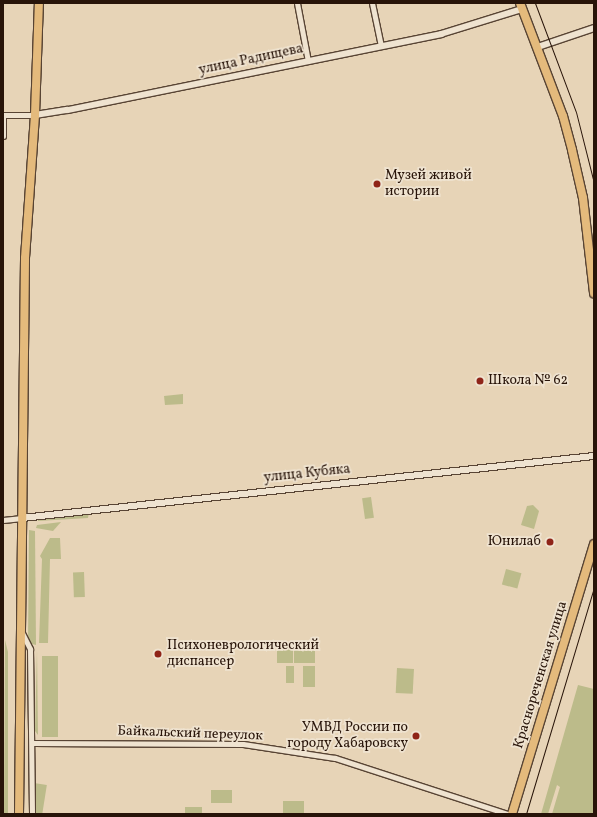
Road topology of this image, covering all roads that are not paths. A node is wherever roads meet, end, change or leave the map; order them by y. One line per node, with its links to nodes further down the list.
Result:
1 (39, 3): 9 (main road)
2 (297, 3): 8 (street)
3 (372, 3): 6 (street)
4 (521, 6): 6 (street, улица Радищева); 7 (main road)
5 (594, 28): 7 (street)
6 (381, 46): 8 (street, улица Радищева)
7 (538, 47): 11 (main road)
8 (308, 61): 9 (street, улица Радищева)
9 (35, 115): 10 (street, улица Радищева); 13 (main road)
10 (3, 136)
11 (594, 293)
12 (594, 456): 13 (street, улица Кубяка)
13 (22, 518): 14 (street); 16 (main road)
14 (3, 520)
15 (594, 544): 21 (main road, Краснореченская улица)
16 (20, 629): 17 (street); 18 (main road)
17 (32, 743): 19 (street); 20 (street, Байкальский переулок)
18 (19, 814)
19 (32, 814)
20 (507, 814)
21 (512, 814)

